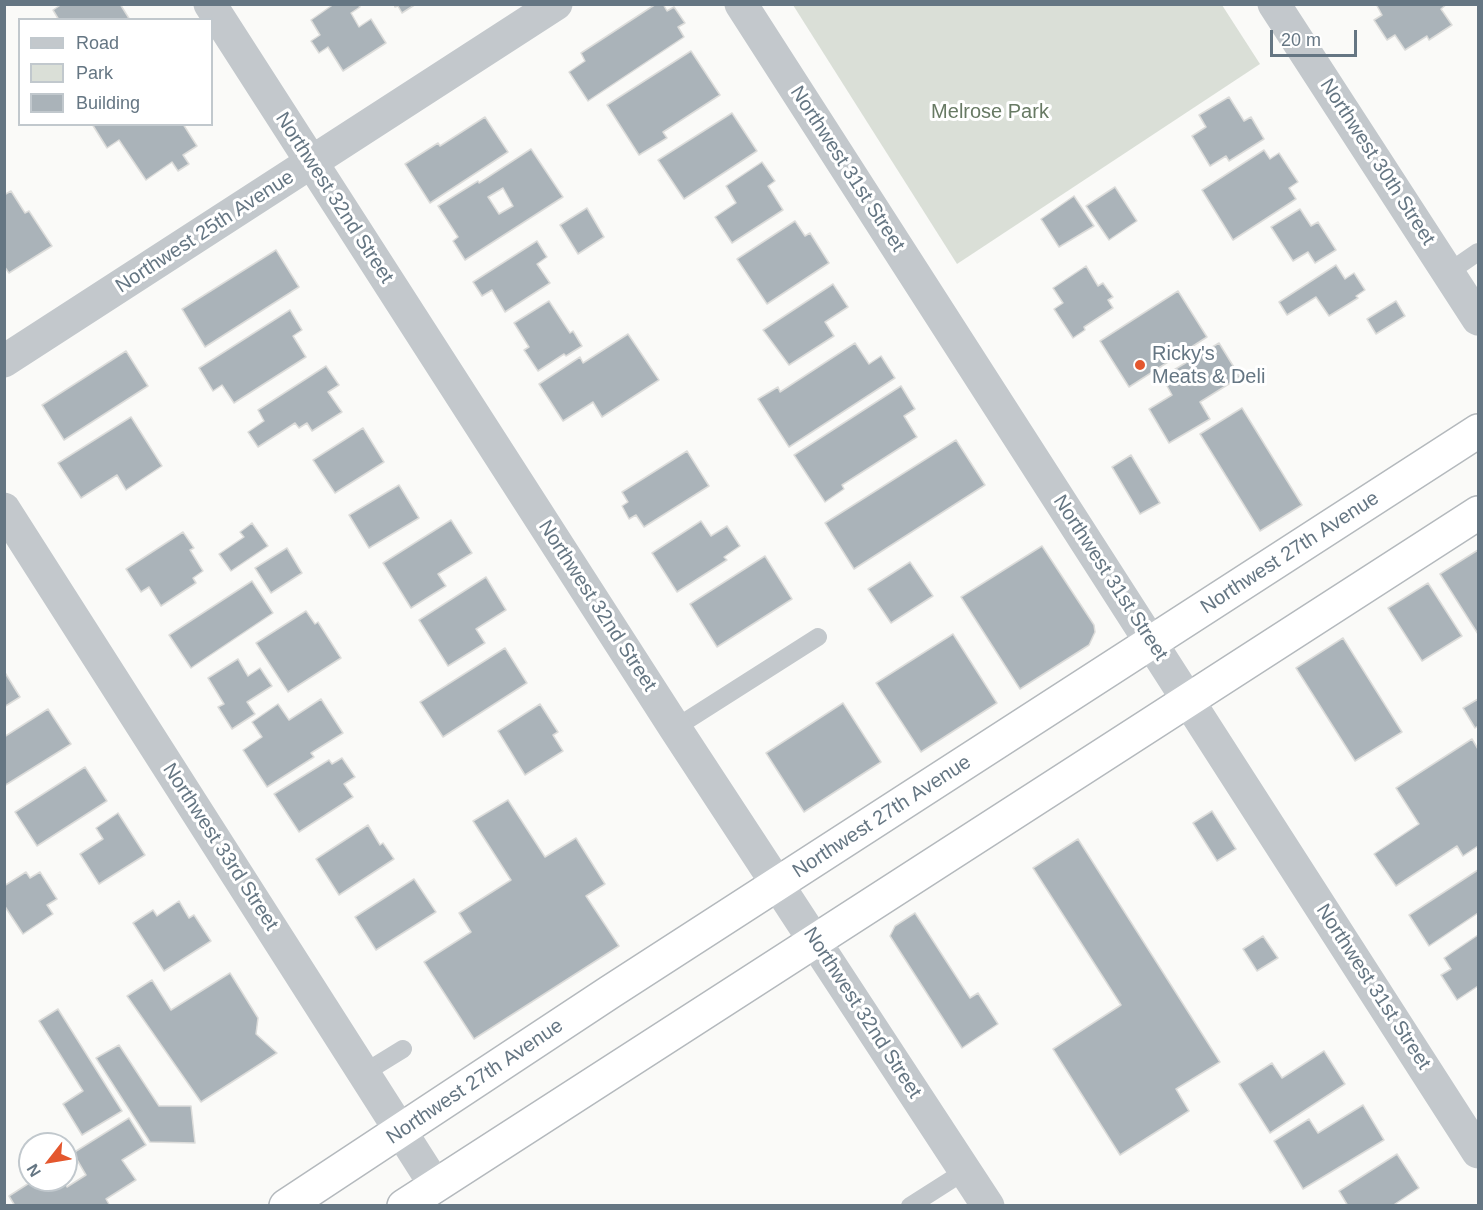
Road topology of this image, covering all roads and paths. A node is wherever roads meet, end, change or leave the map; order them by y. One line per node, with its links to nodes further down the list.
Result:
1 (210, 4): 5 (street, Northwest 32nd Street)
2 (556, 4): 5 (street, Northwest 25th Avenue)
3 (741, 4): 14 (street, Northwest 31st Street)
4 (1274, 4): 7 (street, Northwest 30th Street)
5 (311, 162): 9 (street, Northwest 25th Avenue); 16 (street, Northwest 32nd Street)
6 (1479, 252): 7 (lane)
7 (1449, 272): 8 (street, Northwest 30th Street)
8 (1479, 319)
9 (4, 361)
10 (1479, 431): 14 (highway, Northwest 27th Avenue)
11 (4, 509): 20 (street, Northwest 33rd Street)
12 (1479, 513): 15 (highway)
13 (818, 637): 16 (lane)
14 (1152, 643): 15 (street, Northwest 31st Street); 17 (highway, Northwest 27th Avenue)
15 (1188, 700): 18 (highway); 22 (street, Northwest 31st Street)
16 (675, 728): 17 (street, Northwest 32nd Street)
17 (777, 884): 18 (street, Northwest 32nd Street); 21 (highway, Northwest 27th Avenue)
18 (815, 941): 23 (street, Northwest 32nd Street); 24 (highway)
19 (403, 1049): 20 (lane)
20 (364, 1073): 21 (street, Northwest 33rd Street)
21 (401, 1131): 24 (street, Northwest 33rd Street); 26 (highway, Northwest 27th Avenue)
22 (1479, 1152)
23 (965, 1170): 25 (street, Northwest 32nd Street); 28 (lane)
24 (435, 1185): 27 (highway)
25 (983, 1204)
26 (286, 1206)
27 (404, 1206)
28 (910, 1206)

